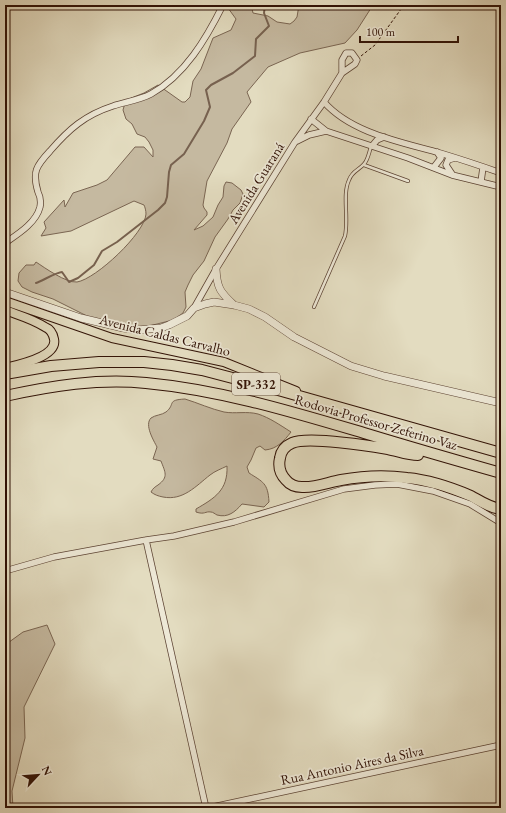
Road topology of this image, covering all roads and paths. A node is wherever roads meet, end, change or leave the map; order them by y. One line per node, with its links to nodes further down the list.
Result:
1 (223, 5): 21 (street)
2 (404, 5): 3 (path)
3 (357, 60): 4 (street, Avenida Guaraná); 4 (street, Avenida Guaraná)
4 (342, 73): 5 (street, Avenida Guaraná)
5 (324, 102): 6 (street, Avenida Guaraná); 8 (street)
6 (312, 119): 7 (street); 9 (street, Avenida Guaraná)
7 (326, 131): 9 (street); 10 (street)
8 (384, 137): 10 (street); 11 (street)
9 (295, 142): 22 (street, Avenida Guaraná)
10 (372, 146): 13 (lane); 14 (street)
11 (437, 152): 12 (street); 14 (street)
12 (457, 158): 15 (street); 17 (street)
13 (364, 165): 18 (lane); 26 (lane)
14 (434, 167): 17 (street)
15 (484, 167): 16 (street); 19 (street)
16 (501, 173)
17 (452, 175): 19 (street)
18 (408, 181)
19 (481, 182): 20 (street)
20 (501, 188)
21 (5, 243)
22 (216, 269): 25 (street); 27 (street, Avenida Guaraná)
23 (5, 292): 27 (street, Avenida Caldas Carvalho)
24 (5, 301): 32 (main road, Avenida Caldas Carvalho)
25 (234, 305): 27 (street); 33 (street)
26 (314, 307)
27 (194, 308)
28 (5, 310): 29 (main road)
29 (5, 368)
30 (5, 374): 32 (highway, Rodovia Professor Zeferino Vaz / SP-332)
31 (5, 396): 35 (highway, Rodovia Professor Zeferino Vaz / SP-332)
32 (316, 400): 34 (highway, Rodovia Professor Zeferino Vaz / SP-332)
33 (501, 403)
34 (501, 453)
35 (435, 455): 36 (highway, Rodovia Professor Zeferino Vaz / SP-332); 37 (highway)
36 (501, 473)
37 (501, 509)
38 (501, 523): 39 (street)
39 (146, 540): 40 (street); 42 (street)
40 (5, 571)
41 (501, 745): 42 (street, Rua Antonio Aires da Silva)
42 (207, 808)

